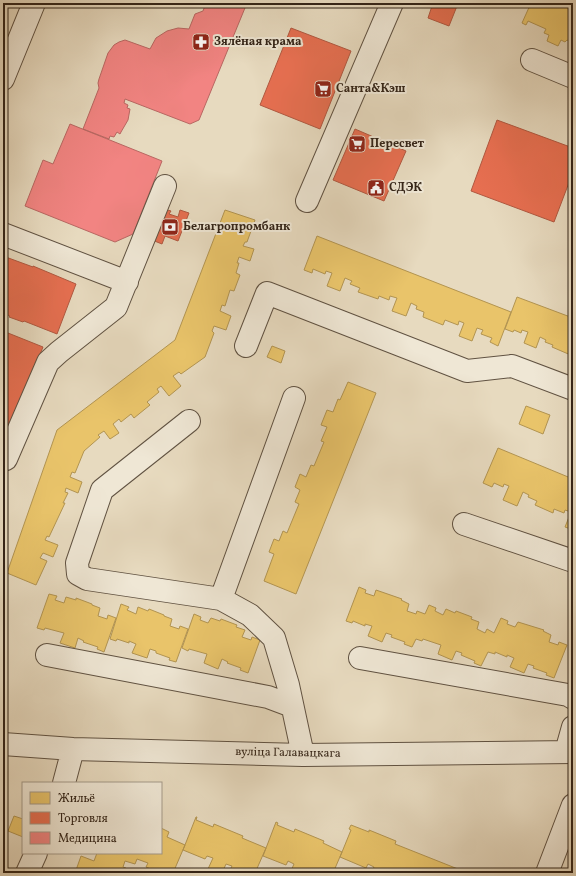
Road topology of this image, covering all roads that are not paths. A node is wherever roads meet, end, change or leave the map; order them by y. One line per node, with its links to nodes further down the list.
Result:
1 (34, 3): 5 (street)
2 (392, 3): 7 (street)
3 (532, 60): 4 (street)
4 (573, 77)
5 (3, 79)
6 (165, 186): 9 (street)
7 (307, 200)
8 (3, 234): 9 (street)
9 (127, 282): 14 (street)
10 (246, 346): 11 (street)
11 (573, 390)
12 (294, 398): 17 (street)
13 (189, 421): 17 (street)
14 (6, 459)
15 (464, 524): 16 (street)
16 (573, 561)
17 (221, 599): 21 (street)
18 (47, 655): 21 (street)
19 (360, 658): 20 (street)
20 (573, 698)
21 (292, 706): 26 (street)
22 (573, 727): 25 (street)
23 (3, 744): 24 (street, вуліца Галавацкага)
24 (73, 749): 26 (street, вуліца Галавацкага); 27 (street)
25 (569, 752): 26 (street, вуліца Галавацкага)
26 (303, 755)
27 (64, 782)
28 (573, 805): 31 (street)
29 (36, 854): 30 (street)
30 (27, 873)
31 (547, 873)

